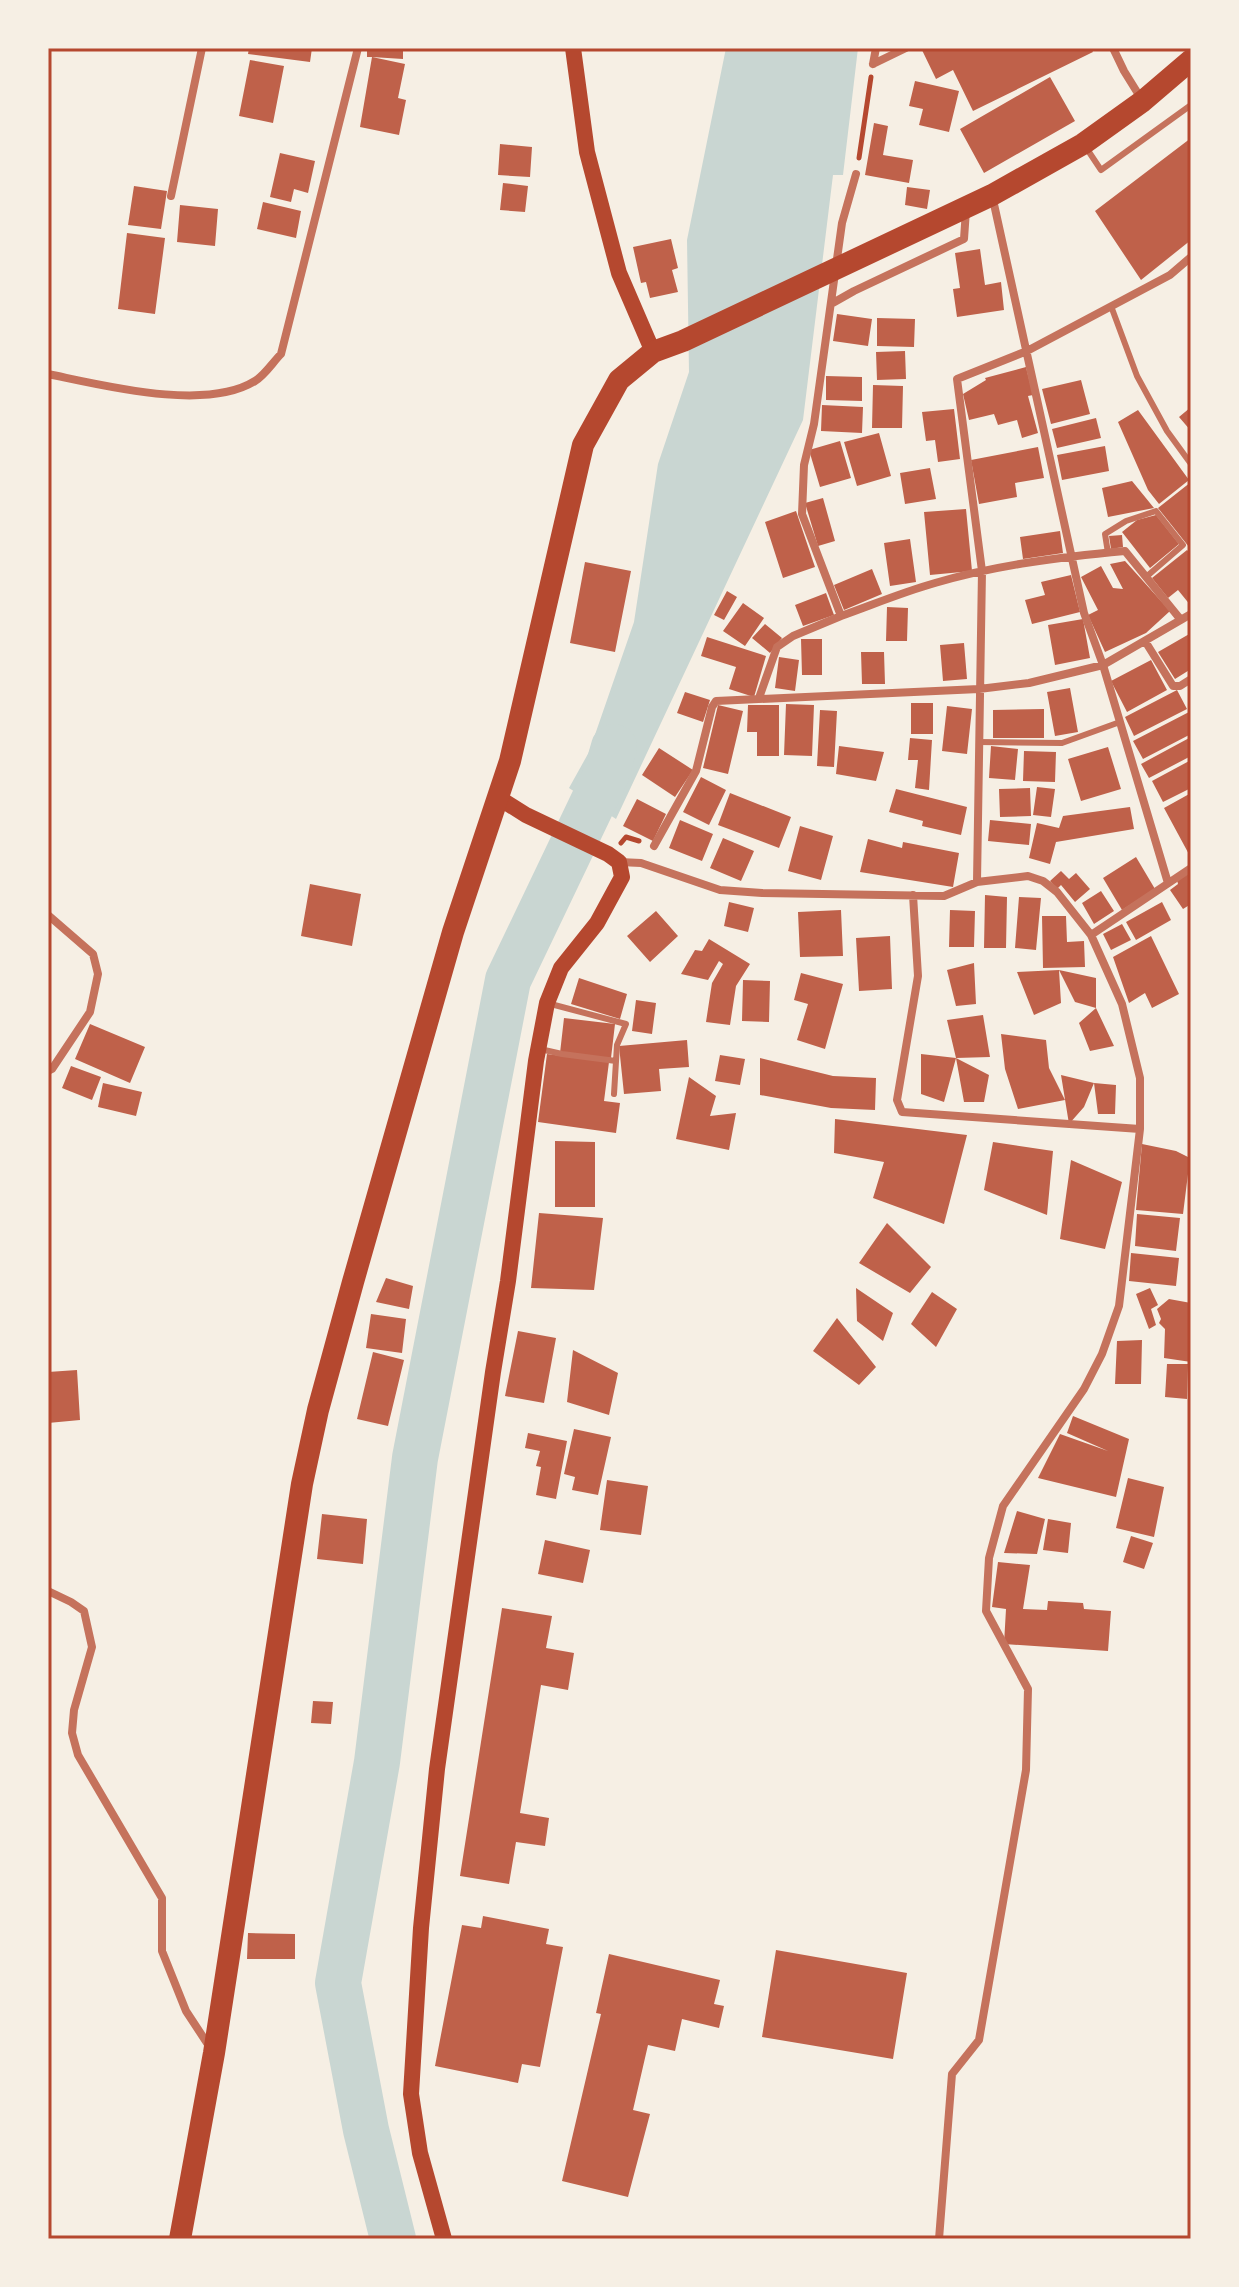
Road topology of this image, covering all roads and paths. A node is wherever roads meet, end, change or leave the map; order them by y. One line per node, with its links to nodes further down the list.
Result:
1 (202, 48): 14 (street)
2 (358, 48): 21 (street)
3 (573, 48): 20 (main road)
4 (876, 48): 8 (street)
5 (906, 48): 8 (street)
6 (1113, 48): 9 (street)
7 (1191, 60): 9 (highway)
8 (873, 64): 12 (path)
9 (1143, 101): 11 (highway)
10 (1191, 105): 11 (lane)
11 (1083, 144): 13 (highway)
12 (856, 174): 17 (street)
13 (992, 195): 15 (highway); 19 (street)
14 (171, 196)
15 (966, 209): 17 (street); 20 (highway)
16 (1191, 257): 18 (street)
17 (831, 304): 28 (street)
18 (1111, 306): 19 (street); 22 (lane)
19 (1027, 351): 24 (street); 25 (street)
20 (653, 352): 37 (highway)
21 (48, 374)
22 (1191, 464)
23 (1108, 553): 24 (street); 26 (street); 26 (lane)
24 (1071, 556): 25 (street); 31 (street)
25 (982, 571): 28 (street); 33 (street)
26 (1146, 577): 29 (street)
27 (1191, 614): 29 (street)
28 (841, 616): 34 (street)
29 (1181, 620): 30 (street)
30 (1145, 641): 31 (street); 32 (street)
31 (1103, 665): 33 (street); 35 (street)
32 (1191, 679)
33 (979, 689): 34 (street); 36 (street)
34 (759, 698): 38 (street)
35 (1120, 722): 36 (lane); 42 (street)
36 (979, 742): 41 (street)
37 (499, 798): 39 (main road); 53 (highway)
38 (654, 846)
39 (613, 858): 43 (street); 46 (main road)
40 (1191, 868): 42 (street)
41 (977, 882): 43 (street); 45 (street)
42 (1168, 883): 45 (street)
43 (913, 895): 51 (street)
44 (48, 915): 49 (street)
45 (1091, 935): 51 (street)
46 (547, 1003): 47 (main road); 48 (lane)
47 (538, 1049): 48 (lane); 55 (main road)
48 (616, 1061): 50 (lane)
49 (48, 1071)
50 (614, 1094)
51 (1140, 1129): 56 (street)
52 (48, 1591): 53 (street)
53 (214, 2053): 54 (highway)
54 (180, 2239)
55 (444, 2239)
56 (939, 2239)

